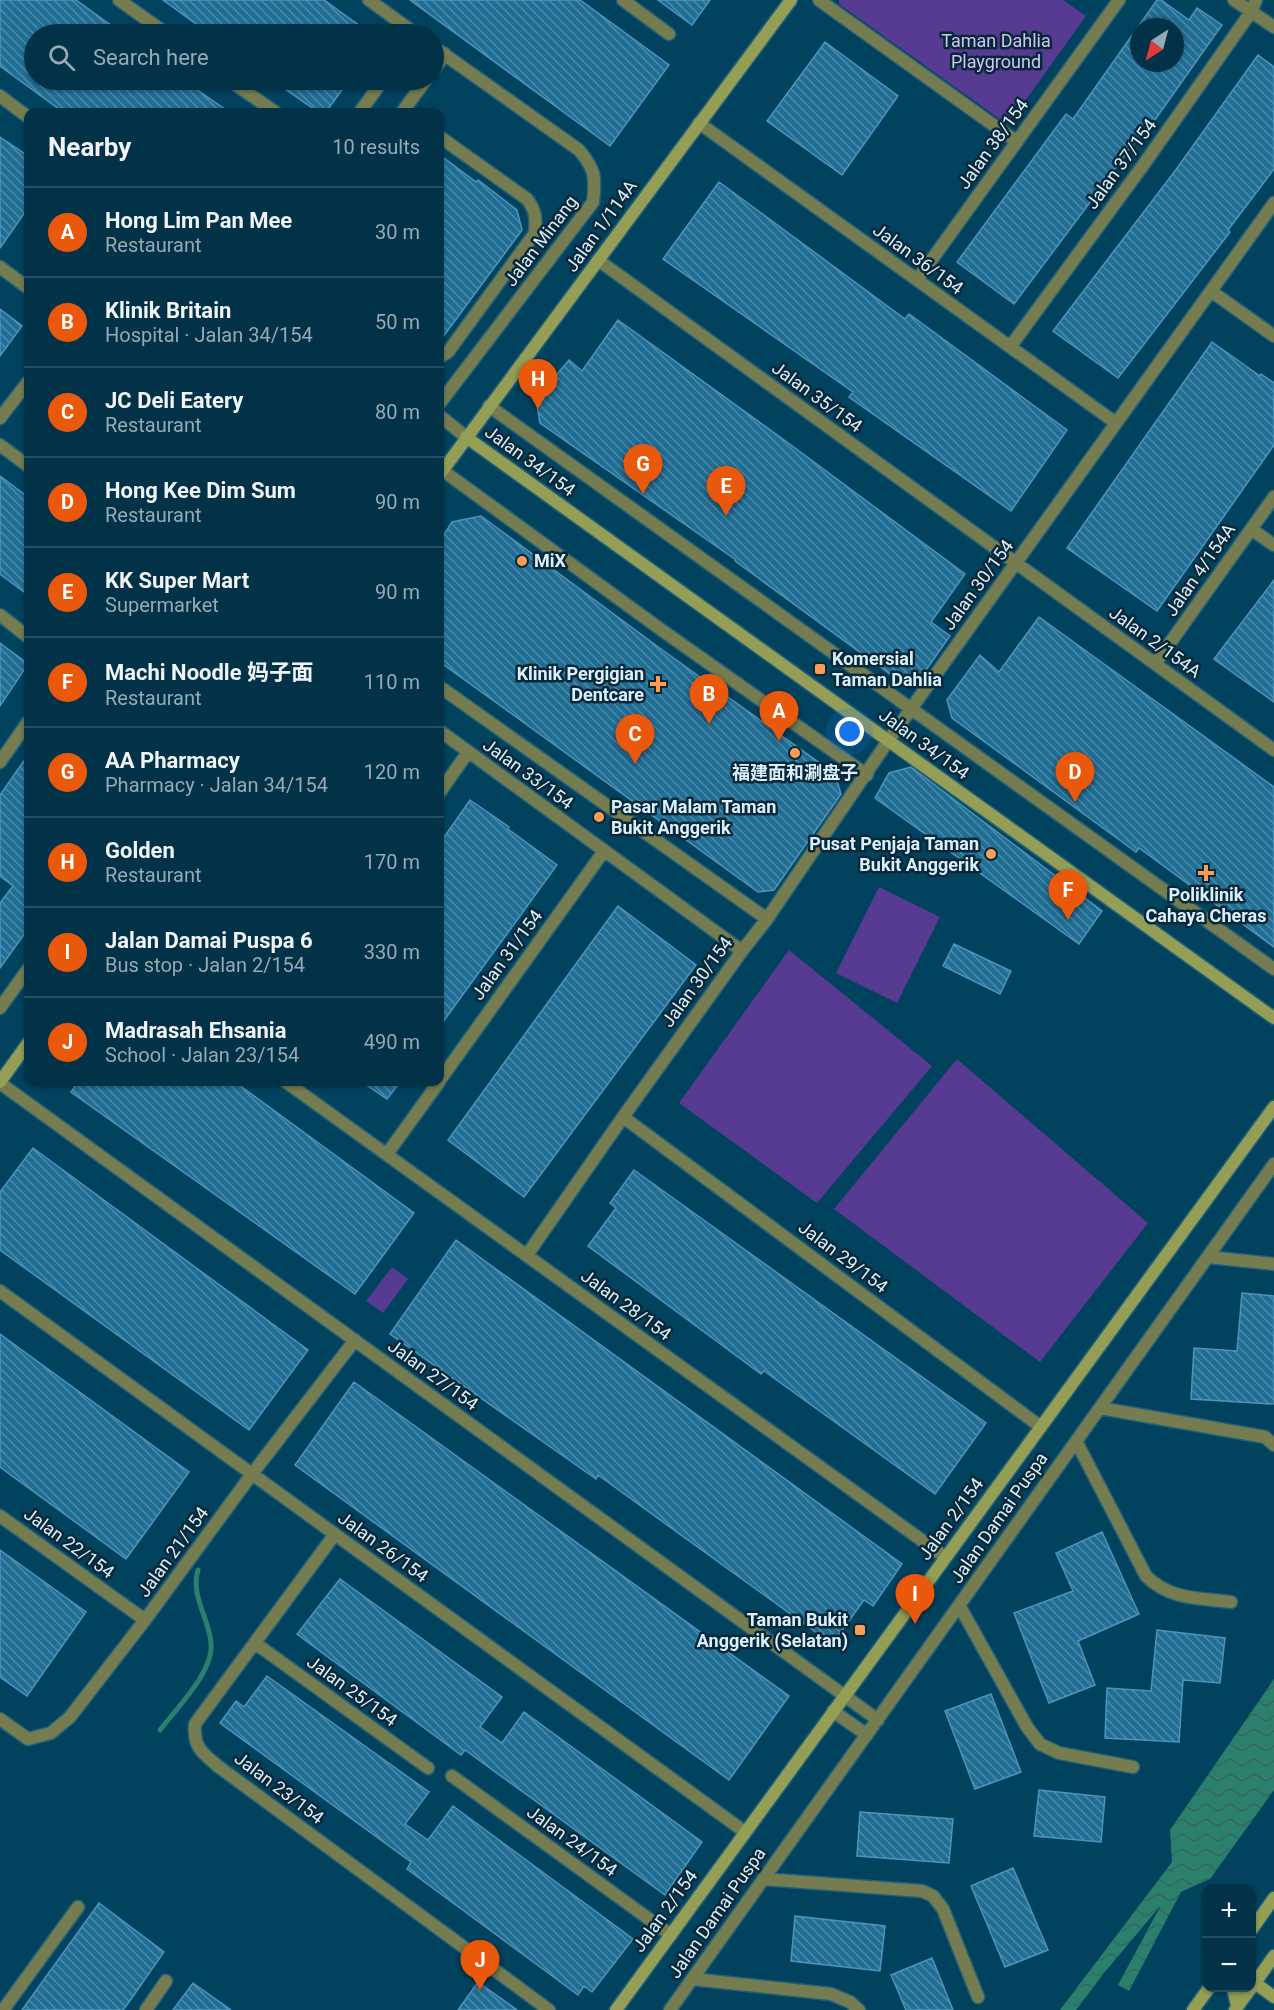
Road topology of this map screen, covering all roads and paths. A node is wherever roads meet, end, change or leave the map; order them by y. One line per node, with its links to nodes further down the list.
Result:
1 (119, 0): 9 (street)
2 (369, 0): 10 (street)
3 (623, 0): 12 (street)
4 (791, 0): 22 (street, Jalan 1/114A)
5 (819, 0): 24 (street)
6 (1119, 0): 24 (street, Jalan 38/154)
7 (1233, 0): 8 (street)
8 (1254, 6): 11 (street); 32 (street, Jalan 37/154)
9 (153, 24)
10 (401, 24)
11 (1274, 27)
12 (669, 34)
13 (445, 54): 35 (street, Jalan Minang)
14 (243, 90): 18 (street)
15 (376, 90): 19 (street)
16 (419, 90): 20 (street)
17 (0, 96): 21 (street)
18 (269, 108)
19 (363, 108)
20 (406, 108)
21 (24, 114)
22 (699, 123): 26 (street, Jalan 1/114A); 28 (street, Jalan 36/154)
23 (444, 140): 33 (street)
24 (1017, 142): 28 (street, Jalan 38/154)
25 (1274, 203): 30 (street, Jalan 30/154)
26 (598, 260): 36 (street, Jalan 1/114A); 48 (street, Jalan 35/154)
27 (0, 267): 29 (street)
28 (917, 280): 32 (street, Jalan 36/154)
29 (24, 285)
30 (1211, 291): 31 (street); 39 (street, Jalan 30/154)
31 (1274, 336)
32 (1010, 347): 39 (street, Jalan 36/154)
33 (444, 354)
34 (24, 387): 37 (street)
35 (444, 398)
36 (489, 406): 40 (street, Jalan 1/114A); 53 (street, Jalan 34/154)
37 (0, 418)
38 (444, 419): 40 (street)
39 (1116, 423): 48 (street, Jalan 30/154)
40 (466, 437): 43 (street, Jalan 1/114A); 56 (street, Jalan 34/154)
41 (0, 445): 42 (street)
42 (24, 463)
43 (444, 468)
44 (444, 474): 60 (street)
45 (1274, 497): 46 (street, Jalan 4/154A)
46 (1251, 529): 47 (street); 51 (street, Jalan 4/154A)
47 (1274, 545)
48 (1015, 564): 51 (street, Jalan 2/154A); 53 (street, Jalan 30/154)
49 (0, 615): 50 (street)
50 (24, 634)
51 (1155, 664): 57 (street, Jalan 2/154A)
52 (444, 690): 63 (street, Jalan 33/154)
53 (911, 709): 56 (street, Jalan 30/154); 65 (street, Jalan 34/154)
54 (24, 728): 59 (street)
55 (444, 734): 58 (street, Jalan 33/154)
56 (888, 741): 60 (street, Jalan 30/154); 68 (street, Jalan 34/154)
57 (1274, 750)
58 (468, 752): 61 (street); 62 (street, Jalan 33/154)
59 (0, 762)
60 (867, 775): 63 (street, Jalan 30/154)
61 (444, 786)
62 (604, 851): 64 (street, Jalan 33/154); 70 (street, Jalan 31/154)
63 (767, 919): 64 (street, Jalan 30/154)
64 (742, 951): 75 (street, Jalan 30/154)
65 (1274, 969)
66 (24, 975): 67 (street)
67 (0, 1008)
68 (1274, 1018)
69 (24, 1049): 71 (street)
70 (444, 1074)
71 (0, 1083): 82 (street, Jalan 27/154)
72 (292, 1086): 76 (street, Jalan 28/154)
73 (435, 1086): 76 (street, Jalan 31/154)
74 (1274, 1107): 84 (street, Jalan 2/154)
75 (623, 1117): 78 (street, Jalan 30/154); 84 (street, Jalan 29/154)
76 (387, 1154): 78 (street, Jalan 28/154)
77 (1274, 1164): 79 (street, Jalan Damai Puspa)
78 (527, 1255): 90 (street, Jalan 28/154)
79 (1208, 1257): 80 (street); 83 (street, Jalan Damai Puspa)
80 (1274, 1264)
81 (0, 1292): 87 (street, Jalan 26/154)
82 (355, 1340): 87 (street, Jalan 21/154); 95 (street, Jalan 27/154)
83 (1100, 1408): 85 (street, Jalan Damai Puspa); 86 (street)
84 (1041, 1426): 90 (street, Jalan 2/154)
85 (1076, 1442): 91 (street); 92 (street, Jalan Damai Puspa)
86 (1274, 1445)
87 (252, 1474): 89 (street, Jalan 26/154); 93 (street, Jalan 21/154)
88 (0, 1516): 93 (street, Jalan 22/154)
89 (335, 1534): 94 (street, Jalan 23/154); 103 (street, Jalan 26/154)
90 (945, 1557): 95 (street, Jalan 2/154)
91 (1231, 1602)
92 (959, 1605): 98 (street, Jalan Damai Puspa); 100 (street)
93 (145, 1620): 97 (street, Jalan 21/154)
94 (255, 1643): 101 (street, Jalan 25/154); 122 (street, Jalan 23/154)
95 (844, 1696): 96 (street, Jalan 2/154); 98 (street, Jalan 27/154)
96 (833, 1711): 99 (street); 103 (street, Jalan 2/154)
97 (0, 1719)
98 (878, 1720): 99 (street, Jalan Damai Puspa)
99 (867, 1735): 104 (street, Jalan Damai Puspa)
100 (1133, 1767)
101 (428, 1768)
102 (452, 1776): 108 (street, Jalan 24/154)
103 (745, 1832): 108 (street, Jalan 2/154)
104 (764, 1879): 110 (street, Jalan Damai Puspa); 117 (street)
105 (1274, 1898): 107 (street)
106 (78, 1906): 120 (street)
107 (1256, 1922)
108 (671, 1935): 123 (street, Jalan 2/154)
109 (1274, 1956): 111 (street)
110 (692, 1979): 124 (street, Jalan Damai Puspa); 125 (street)
111 (1256, 1980)
112 (166, 1981): 121 (street)
113 (1256, 1987): 118 (street)
114 (1206, 1992): 126 (street)
115 (1234, 1992): 119 (street)
116 (1248, 1992): 119 (street)
117 (978, 1997)
118 (1274, 1997)
119 (1238, 2009)
120 (3, 2010)
121 (146, 2010)
122 (549, 2010)
123 (616, 2010)
124 (670, 2010)
125 (859, 2010)
126 (1193, 2010)

